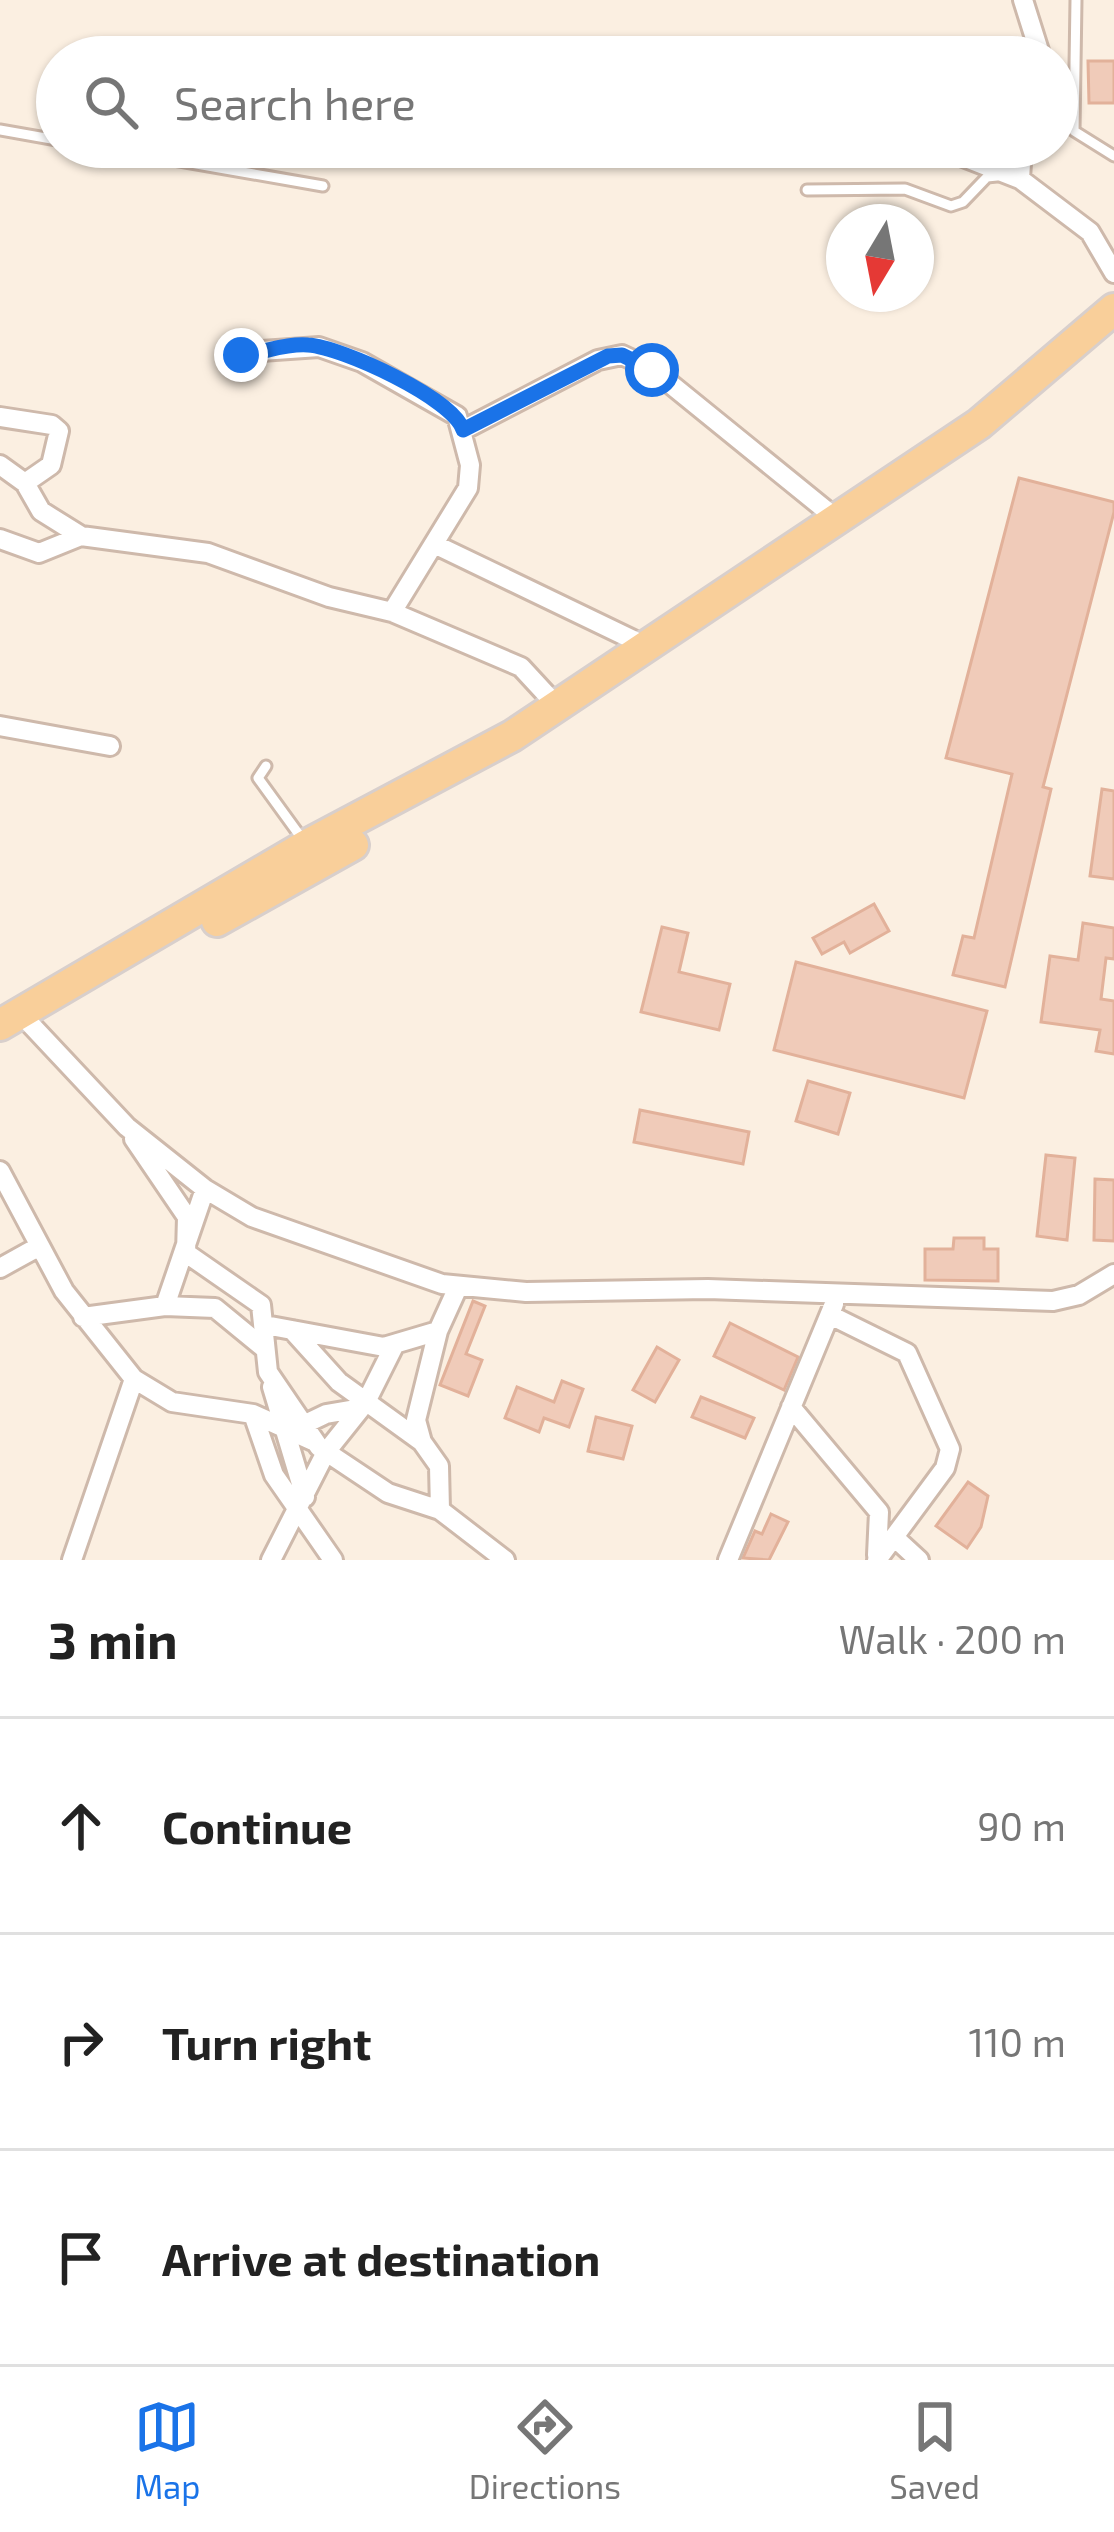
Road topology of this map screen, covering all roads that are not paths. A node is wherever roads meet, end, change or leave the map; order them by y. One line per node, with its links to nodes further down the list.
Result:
1 (1022, 0): 3 (street)
2 (1076, 0): 4 (lane)
3 (1033, 36)
4 (1075, 36)
5 (0, 130): 7 (lane)
6 (1078, 133): 8 (lane)
7 (36, 136)
8 (1114, 156)
9 (219, 168): 13 (lane)
10 (991, 168): 12 (street)
11 (1018, 168): 12 (street)
12 (1016, 178): 14 (lane); 15 (street)
13 (322, 186)
14 (807, 190)
15 (1114, 274)
16 (1114, 309): 22 (main road)
17 (1114, 334): 22 (main road)
18 (231, 353): 20 (street)
19 (0, 417): 23 (street)
20 (463, 430): 24 (street); 27 (street)
21 (0, 465): 23 (street)
22 (923, 473): 24 (main road); 35 (main road)
23 (25, 483): 25 (street)
24 (838, 520): 29 (main road)
25 (81, 536): 26 (street); 28 (street)
26 (0, 539)
27 (434, 544): 28 (street); 29 (street)
28 (392, 612): 30 (street)
29 (648, 647): 30 (main road)
30 (557, 706): 34 (main road)
31 (0, 726): 32 (street)
32 (110, 746)
33 (266, 766): 34 (lane)
34 (307, 845): 35 (main road)
35 (18, 1021): 36 (main road); 37 (street)
36 (0, 1045)
37 (127, 1127): 39 (street); 41 (street)
38 (0, 1171): 40 (street)
39 (206, 1190): 41 (street); 44 (street)
40 (38, 1247): 42 (street); 48 (street)
41 (186, 1253): 46 (street); 49 (street)
42 (0, 1268)
43 (1114, 1274): 45 (street)
44 (458, 1287): 45 (street); 51 (street)
45 (839, 1293): 47 (street)
46 (165, 1306): 48 (street); 53 (street)
47 (830, 1315): 57 (street); 64 (street)
48 (83, 1317): 55 (street)
49 (265, 1325): 50 (street); 53 (street)
50 (292, 1330): 52 (street); 56 (street)
51 (438, 1331): 52 (street); 61 (street)
52 (394, 1346): 56 (street)
53 (266, 1349): 54 (street)
54 (268, 1372): 59 (street); 60 (street)
55 (134, 1379): 58 (street); 65 (street)
56 (363, 1405): 60 (street); 60 (street); 61 (street)
57 (791, 1407): 64 (street); 69 (street)
58 (253, 1414): 59 (street); 62 (street)
59 (281, 1427): 60 (street); 62 (street)
60 (314, 1439): 62 (street); 63 (street)
61 (422, 1442): 63 (street)
62 (302, 1504): 66 (street); 67 (street)
63 (440, 1510): 68 (street)
64 (894, 1537): 70 (street)
65 (72, 1560)
66 (271, 1560)
67 (333, 1560)
68 (505, 1560)
69 (728, 1560)
70 (919, 1560)

